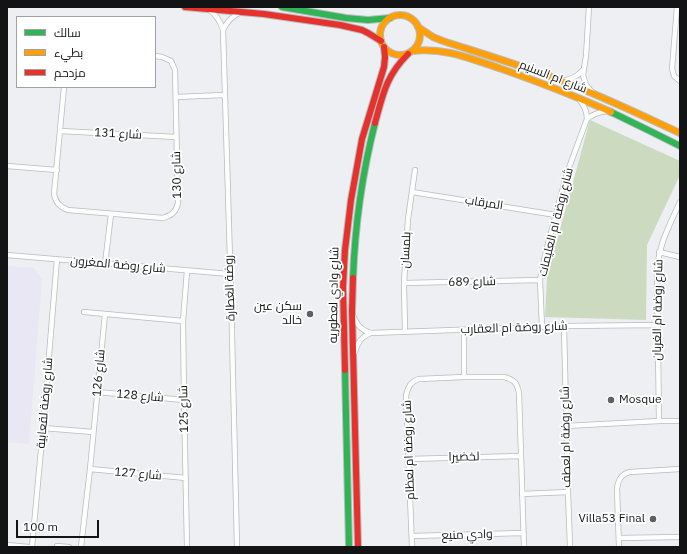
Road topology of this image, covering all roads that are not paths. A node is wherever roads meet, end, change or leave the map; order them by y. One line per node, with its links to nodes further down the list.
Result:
1 (185, 7): 5 (street)
2 (282, 7): 7 (street)
3 (589, 7): 13 (street)
4 (676, 7): 15 (street)
5 (206, 8): 6 (street); 9 (street, روضة الغطارة)
6 (243, 12): 9 (street); 10 (street)
7 (390, 18): 8 (street); 10 (street)
8 (418, 26): 11 (street); 14 (street, شارع ام السنيم)
9 (223, 30): 18 (street, روضة الغطارة)
10 (383, 44): 11 (street); 80 (street, شارع وادي لعطوريه)
11 (410, 52): 20 (street, شارع ام السنيم); 43 (street, شارع وادي لعطوريه)
12 (156, 56): 19 (street, شارع 130)
13 (583, 70): 14 (street); 17 (street)
14 (563, 81): 17 (street, شارع ام السنيم)
15 (680, 81)
16 (64, 88): 23 (street, شارع 130)
17 (594, 94): 24 (street, شارع ام السنيم)
18 (224, 95): 19 (street); 40 (street, روضة الغطارة)
19 (176, 96): 25 (street, شارع 130)
20 (578, 98): 21 (street, شارع ام السنيم); 22 (street)
21 (609, 111): 22 (street); 26 (street, شارع ام السنيم)
22 (587, 119): 33 (street, شارع روضة ام العليمات)
23 (60, 131): 25 (street, شارع 131); 28 (street, شارع 130)
24 (680, 133)
25 (176, 137): 32 (street, شارع 130)
26 (680, 146)
27 (7, 166): 28 (street)
28 (57, 170): 32 (street, شارع 130)
29 (415, 170): 30 (street, بلمسان)
30 (412, 192): 33 (street, المرقاب); 42 (street, بلمسان)
31 (680, 202): 34 (street, شارع روضة ام الغربان)
32 (111, 214): 38 (street)
33 (556, 215): 41 (street, شارع روضة ام العليمات)
34 (659, 252): 36 (street); 47 (street, شارع روضة ام الغربان)
35 (7, 255): 37 (street, شارع روضة المغرون)
36 (680, 257)
37 (57, 259): 38 (street, شارع روضة المغرون); 60 (street, شارع روضة لقعابية)
38 (106, 264): 39 (street, شارع روضة المغرون)
39 (187, 271): 40 (street, شارع روضة المغرون); 46 (street, شارع 125)
40 (230, 274): 79 (street, روضة الغطارة)
41 (540, 280): 42 (street, شارع 689); 49 (street, شارع روضة ام العليمات)
42 (404, 283): 51 (street, بلمسان)
43 (352, 311): 52 (street); 53 (street, شارع وادي لعطوريه)
44 (84, 312): 45 (street)
45 (105, 314): 46 (street); 55 (street, شارع 126)
46 (183, 321): 56 (street, شارع 125)
47 (657, 324): 48 (street, شارع روضة ام العقارب); 58 (street, شارع روضة ام الغربان)
48 (564, 326): 49 (street, شارع روضة ام العقارب); 59 (street, شارع روضة ام لعطف)
49 (542, 327): 50 (street, شارع روضة ام العقارب)
50 (464, 330): 51 (street, شارع روضة ام العقارب); 54 (street)
51 (405, 331): 52 (street, شارع روضة ام العقارب)
52 (370, 333): 53 (street)
53 (353, 358): 81 (street, شارع وادي لعطوريه)
54 (464, 377): 62 (street, شارع روضة ام لعظام); 63 (street, شارع روضة ام لعظام)
55 (97, 392): 56 (street, شارع 128); 61 (street, شارع 126)
56 (184, 400): 66 (street, شارع 125)
57 (680, 421): 58 (street)
58 (659, 422): 59 (street)
59 (566, 426): 67 (street, شارع روضة ام لعطف)
60 (43, 428): 61 (street); 75 (street, شارع روضة لقعابية)
61 (94, 432): 64 (street, شارع 126)
62 (520, 456): 63 (street, لخضيرا); 68 (street, شارع روضة ام لعظام)
63 (408, 459): 70 (street, شارع روضة ام لعظام)
64 (90, 469): 66 (street, شارع 127); 77 (street, شارع 126)
65 (680, 469): 72 (street)
66 (186, 478): 78 (street, شارع 125)
67 (568, 492): 68 (street); 84 (street, شارع روضة ام لعطف)
68 (522, 494): 69 (street, شارع روضة ام لعظام)
69 (523, 533): 70 (street, وادي منيع); 83 (street, شارع روضة ام لعظام)
70 (412, 536): 82 (street, شارع روضة ام لعظام)
71 (680, 537): 72 (street)
72 (619, 538): 85 (street)
73 (7, 546): 75 (street)
74 (57, 546): 76 (street)
75 (31, 547)
76 (69, 547)
77 (81, 547)
78 (187, 547)
79 (237, 547)
80 (349, 547)
81 (358, 547)
82 (412, 547)
83 (524, 547)
84 (570, 547)
85 (619, 547)

